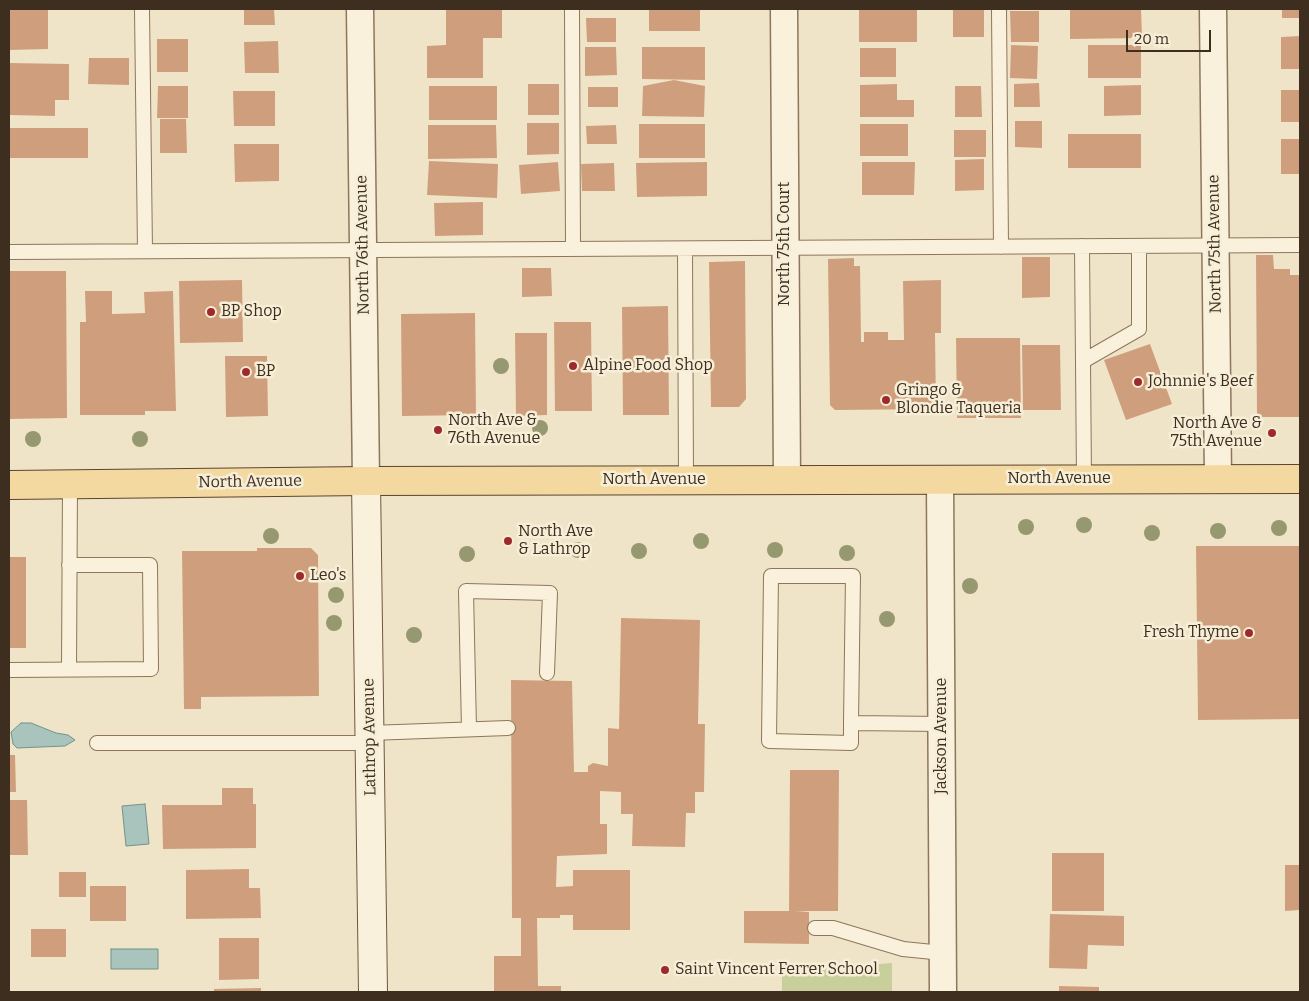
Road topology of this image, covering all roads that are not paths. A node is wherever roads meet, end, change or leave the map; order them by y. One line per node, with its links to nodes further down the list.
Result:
1 (142, 9): 16 (lane)
2 (360, 9): 15 (street, North 76th Avenue)
3 (572, 9): 12 (lane)
4 (784, 9): 14 (street, North 75th Court)
5 (999, 9): 9 (lane)
6 (1213, 9): 7 (street, North 75th Avenue)
7 (1214, 245): 8 (lane); 11 (lane); 21 (street, North 75th Avenue)
8 (1300, 245)
9 (1001, 246): 10 (lane); 14 (lane)
10 (1082, 246): 11 (lane); 18 (lane)
11 (1140, 246): 18 (lane)
12 (574, 249): 13 (lane); 15 (lane)
13 (685, 249): 14 (lane); 22 (lane)
14 (785, 249): 23 (street, North 75th Court)
15 (363, 250): 16 (lane); 25 (street, North 76th Avenue)
16 (145, 251): 17 (lane)
17 (9, 252)
18 (1084, 360): 20 (lane)
19 (1300, 478): 21 (main road, North Avenue)
20 (1084, 479): 21 (main road, North Avenue); 24 (main road, North Avenue)
21 (1218, 479)
22 (686, 480): 23 (main road, North Avenue); 25 (main road, North Avenue)
23 (787, 480): 24 (main road, North Avenue)
24 (940, 480): 33 (street, Jackson Avenue)
25 (366, 481): 27 (main road, North Avenue); 36 (street, Lathrop Avenue)
26 (9, 484): 27 (main road, North Avenue)
27 (70, 484): 28 (lane)
28 (69, 565): 29 (lane); 29 (lane)
29 (69, 669): 30 (lane)
30 (9, 670)
31 (547, 673): 35 (lane)
32 (851, 723): 32 (lane); 33 (lane)
33 (942, 724): 39 (street, Jackson Avenue)
34 (508, 728): 35 (lane)
35 (469, 729): 36 (lane)
36 (370, 738): 37 (lane); 40 (street, Lathrop Avenue)
37 (98, 743)
38 (815, 928): 39 (lane)
39 (943, 953): 41 (street, Jackson Avenue)
40 (373, 992)
41 (943, 992)

